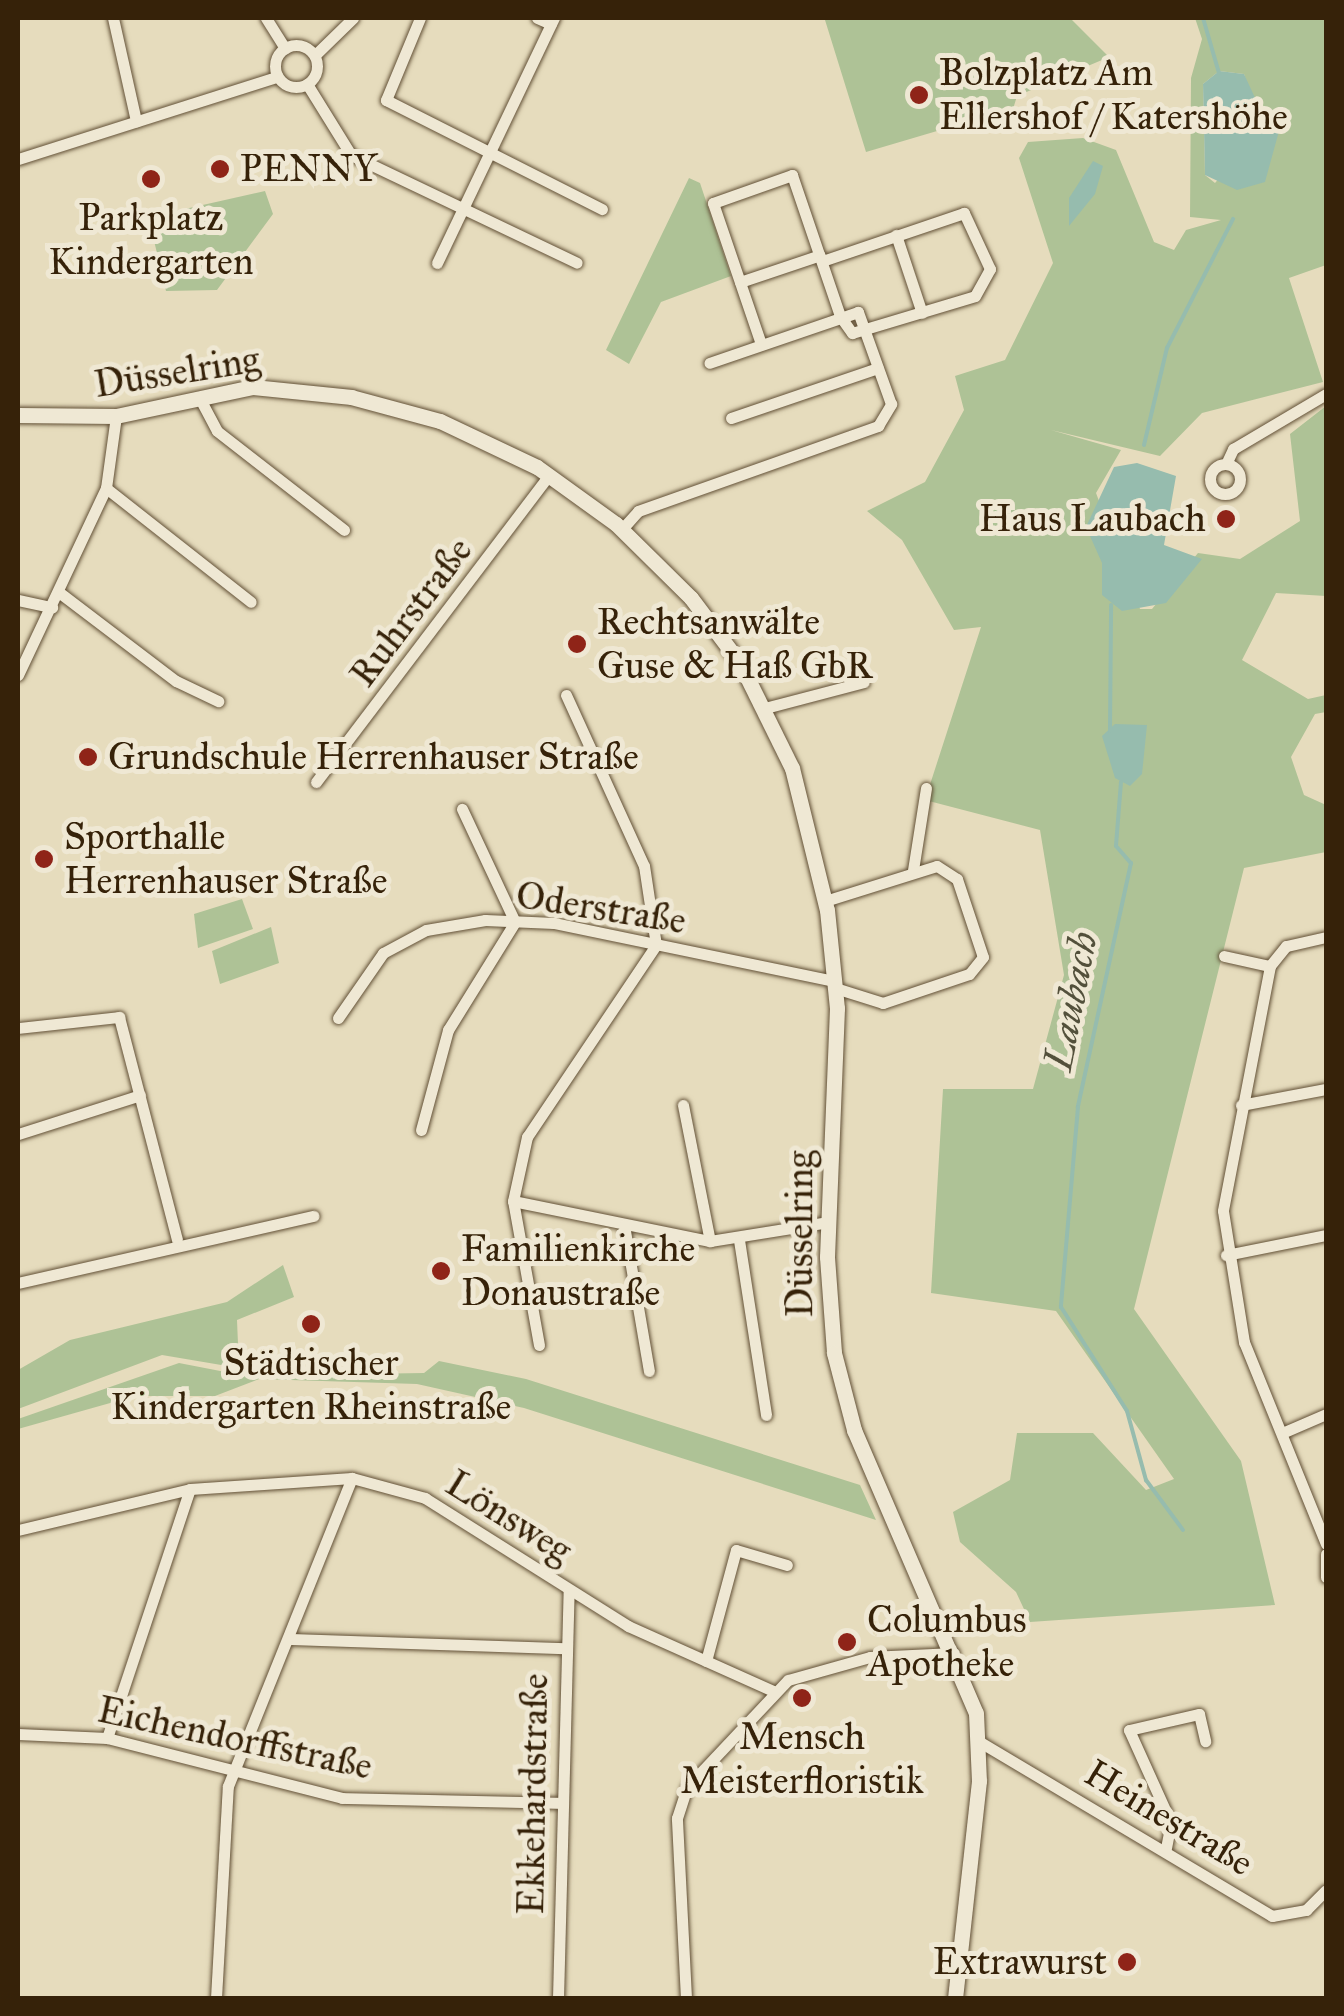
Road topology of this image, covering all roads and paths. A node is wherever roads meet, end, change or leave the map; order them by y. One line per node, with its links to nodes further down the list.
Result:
1 (113, 18): 11 (street)
2 (266, 18): 7 (street)
3 (353, 18): 8 (street)
4 (420, 18): 12 (street)
5 (537, 18): 6 (street)
6 (552, 21): 12 (street)
7 (286, 48): 8 (street); 9 (street)
8 (314, 55): 10 (street)
9 (277, 77): 10 (street); 11 (street)
10 (307, 84): 15 (street)
11 (136, 121): 13 (street)
12 (490, 152): 14 (street); 15 (street)
13 (18, 159)
14 (602, 208)
15 (462, 211): 18 (street); 19 (street)
16 (896, 236): 17 (street); 21 (street); 21 (street)
17 (821, 258): 20 (street); 20 (street); 22 (street)
18 (437, 263)
19 (577, 264)
20 (740, 282): 24 (street)
21 (922, 314): 23 (street)
22 (840, 316): 23 (street); 24 (street)
23 (868, 332): 26 (street)
24 (761, 344): 25 (street)
25 (710, 363)
26 (878, 368): 31 (street); 35 (street)
27 (1326, 394): 32 (street)
28 (198, 397): 30 (street, Düsselring); 33 (street, Düsselring); 36 (street)
29 (18, 414): 30 (street, Düsselring)
30 (116, 416): 34 (street)
31 (731, 418)
32 (1226, 464)
33 (549, 475): 35 (street, Düsselring); 46 (street, Ruhrstraße)
34 (106, 488): 37 (street); 39 (street)
35 (622, 529): 45 (street, Düsselring)
36 (344, 530)
37 (60, 592): 40 (street); 44 (street)
38 (18, 600): 40 (street)
39 (251, 602)
40 (52, 607): 41 (street)
41 (18, 675)
42 (864, 682): 45 (street)
43 (566, 695): 53 (street)
44 (218, 701)
45 (765, 708): 50 (street, Düsselring)
46 (316, 782)
47 (926, 788): 49 (street)
48 (462, 810): 51 (street)
49 (913, 870): 50 (street); 56 (street)
50 (825, 901): 56 (street, Düsselring)
51 (515, 922): 53 (street, Oderstraße); 57 (street, Oderstraße); 63 (street)
52 (1326, 938): 55 (street)
53 (656, 945): 56 (street, Oderstraße); 65 (street)
54 (1224, 956): 55 (street)
55 (1270, 966): 62 (street)
56 (835, 985): 67 (street, Düsselring)
57 (338, 1018)
58 (18, 1028): 60 (street)
59 (1326, 1089): 62 (street)
60 (140, 1095): 64 (street); 70 (street)
61 (683, 1105): 72 (street)
62 (1241, 1105): 73 (street)
63 (421, 1130)
64 (18, 1134)
65 (513, 1201): 68 (street); 75 (street)
66 (313, 1216): 70 (street)
67 (828, 1222): 71 (street); 90 (street, Düsselring)
68 (624, 1225): 72 (street); 76 (street)
69 (1326, 1236): 73 (street)
70 (177, 1240): 74 (street)
71 (739, 1240): 72 (street); 78 (street)
72 (710, 1241)
73 (1226, 1255): 79 (street)
74 (18, 1283)
75 (538, 1345)
76 (650, 1371)
77 (1326, 1414): 79 (street)
78 (766, 1415)
79 (1282, 1433): 83 (street)
80 (352, 1478): 81 (street, Lönsweg); 87 (street, Lönsweg); 88 (street)
81 (190, 1488): 82 (street, Lönsweg); 94 (street)
82 (18, 1530)
83 (1326, 1544)
84 (1326, 1554): 86 (street)
85 (787, 1565): 91 (street)
86 (1326, 1578)
87 (570, 1590): 89 (street, Ekkehardstraße); 91 (street, Lönsweg)
88 (289, 1639): 89 (street); 97 (street)
89 (566, 1648): 98 (street, Ekkehardstraße)
90 (956, 1652): 92 (street); 96 (street, Düsselring)
91 (706, 1660): 92 (street, Lönsweg)
92 (772, 1691): 103 (street)
93 (18, 1734): 94 (street, Eichendorffstraße)
94 (107, 1738): 97 (street, Eichendorffstraße)
95 (1205, 1740): 99 (street)
96 (980, 1742): 99 (street, Heinestraße); 104 (street)
97 (235, 1768): 98 (street, Eichendorffstraße); 101 (street)
98 (561, 1803): 102 (street, Ekkehardstraße)
99 (1166, 1848): 100 (street, Heinestraße)
100 (1326, 1890)
101 (216, 1998)
102 (558, 1998)
103 (686, 1998)
104 (955, 1998)

